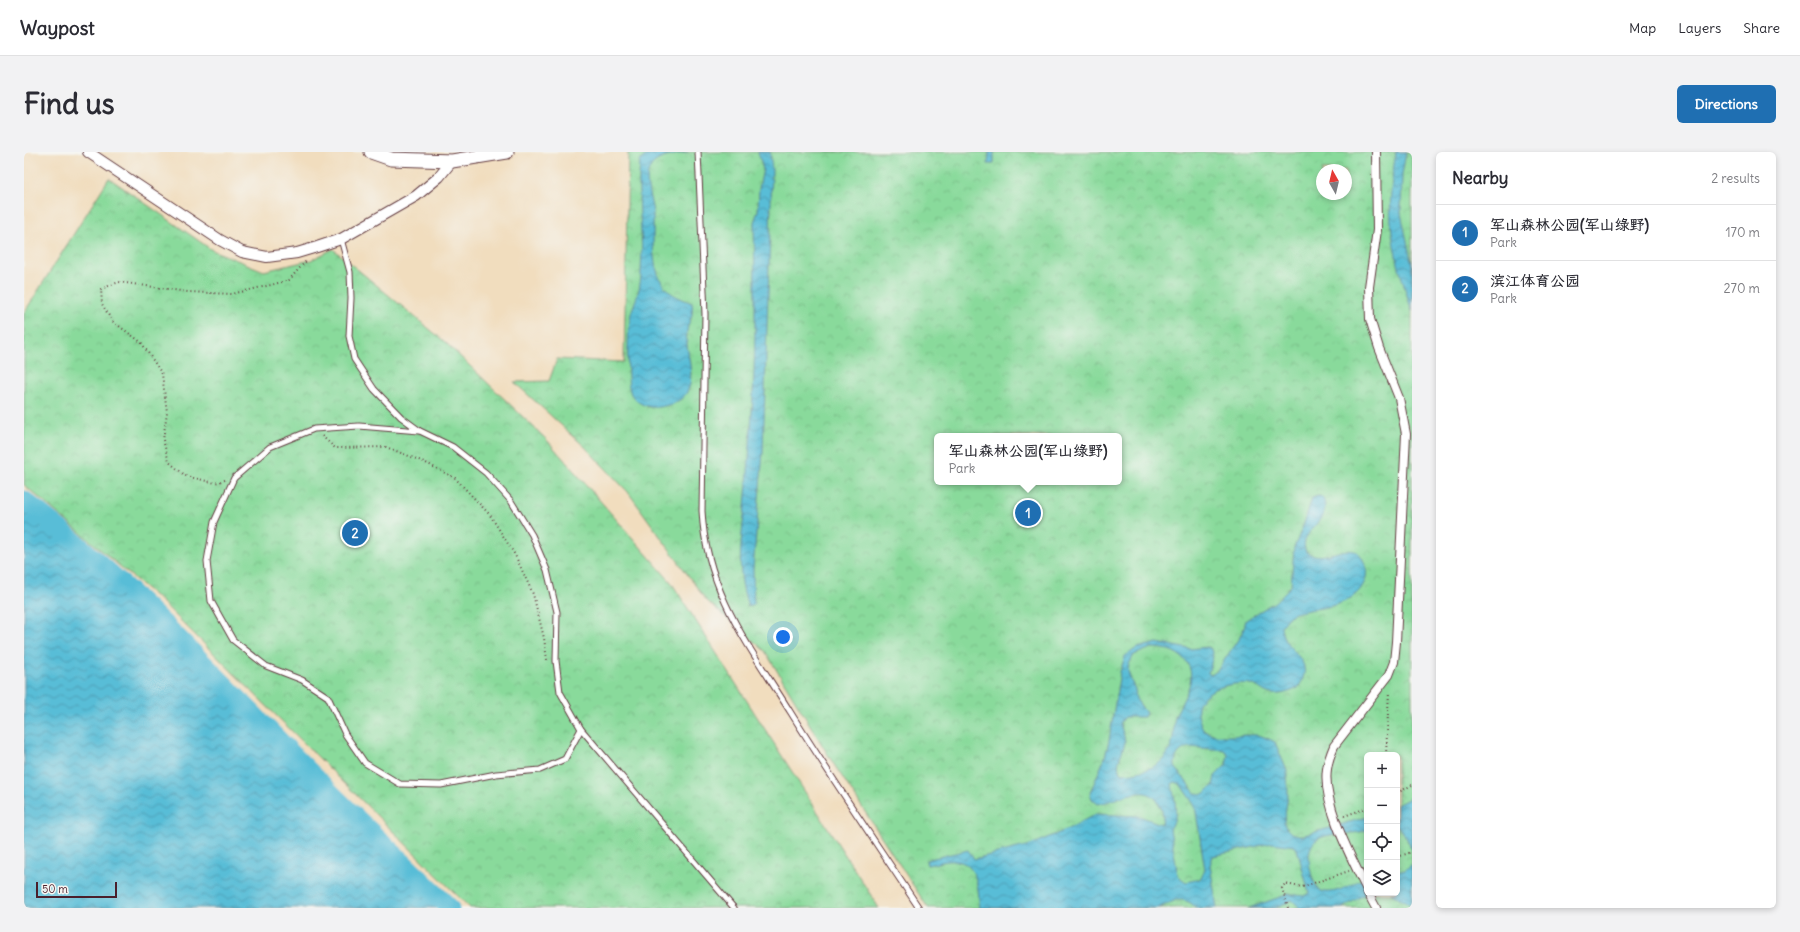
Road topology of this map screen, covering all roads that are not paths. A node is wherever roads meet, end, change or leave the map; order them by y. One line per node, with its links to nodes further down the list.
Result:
1 (88, 152): 7 (street)
2 (371, 152): 6 (street)
3 (508, 152): 6 (street)
4 (698, 152): 13 (lane)
5 (1376, 152): 10 (street)
6 (452, 161): 7 (street)
7 (341, 238): 8 (lane)
8 (420, 431): 9 (lane); 9 (lane)
9 (582, 729): 12 (lane)
10 (1364, 884)
11 (1370, 896): 14 (street)
12 (734, 908)
13 (919, 908)
14 (1376, 908)

